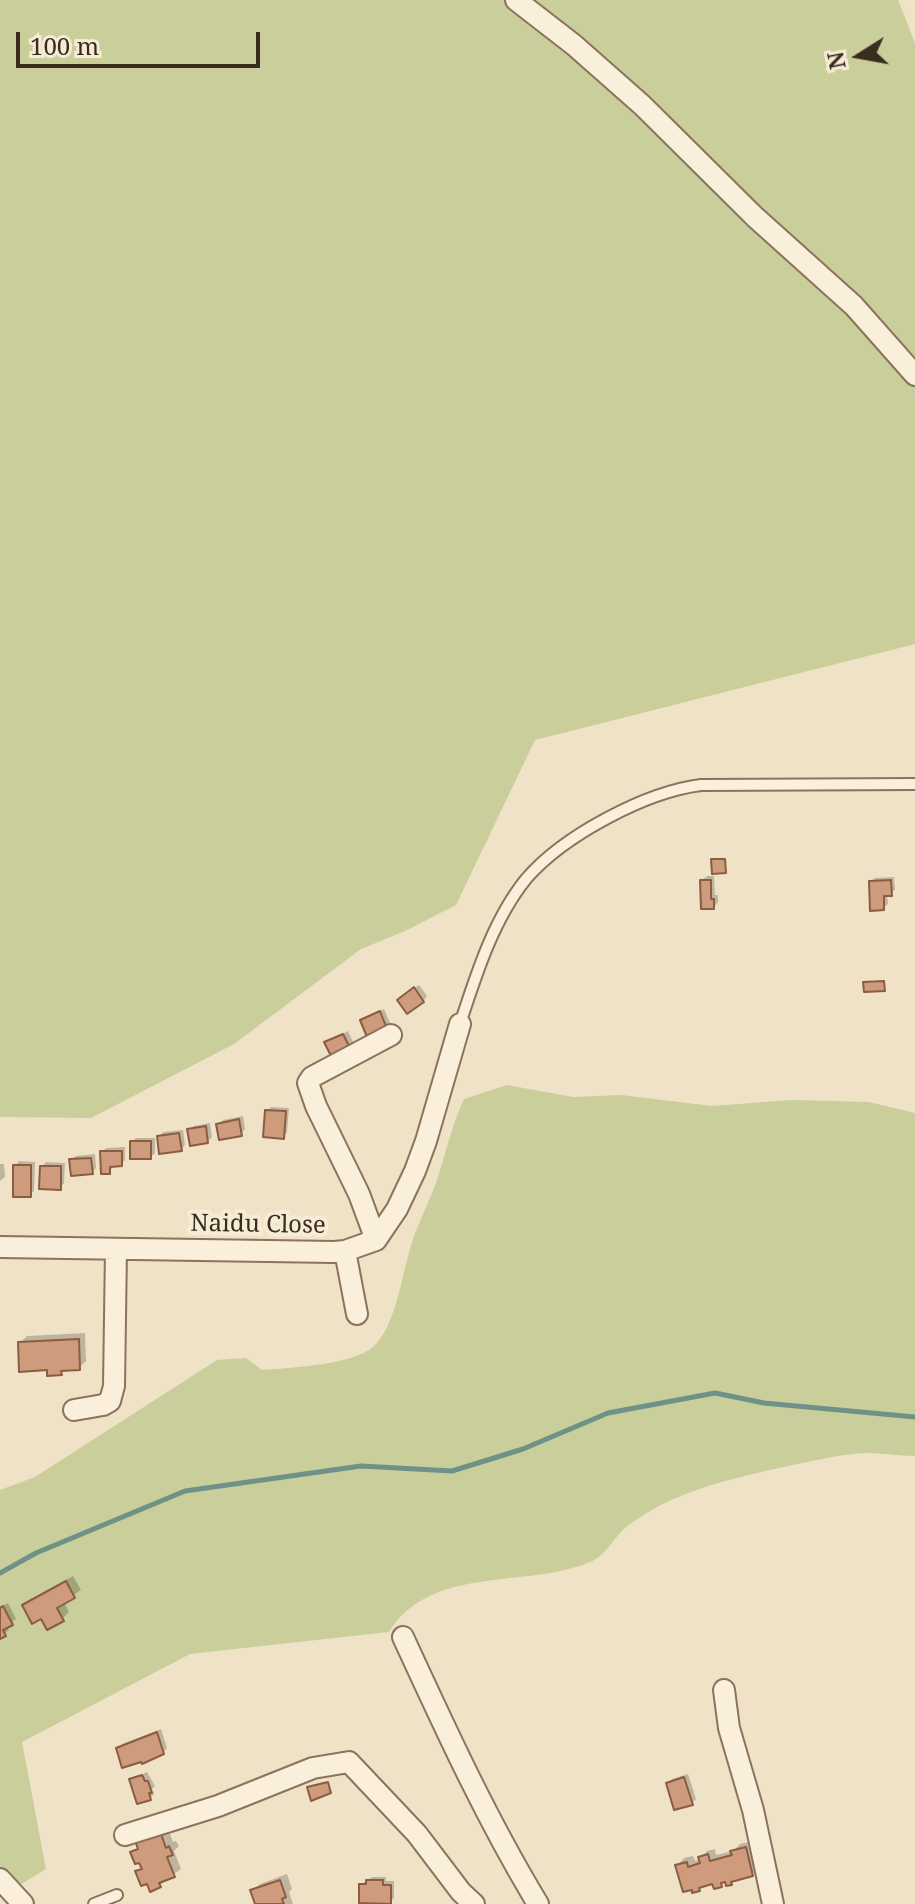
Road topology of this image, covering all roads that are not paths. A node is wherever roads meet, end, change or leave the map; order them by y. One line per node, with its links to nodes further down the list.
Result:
1 (516, 0): 2 (street)
2 (915, 375)
3 (915, 784): 4 (lane)
4 (460, 1024): 6 (street)
5 (391, 1035): 6 (street)
6 (376, 1240): 9 (street, Naidu Close)
7 (0, 1247): 8 (street, Naidu Close)
8 (116, 1249): 9 (street, Naidu Close); 11 (street)
9 (345, 1251): 10 (street)
10 (357, 1314)
11 (74, 1410)
12 (403, 1637): 20 (street)
13 (724, 1690): 21 (street)
14 (125, 1835): 19 (street)
15 (0, 1879): 17 (street)
16 (117, 1895): 18 (lane)
17 (23, 1904)
18 (94, 1904)
19 (474, 1904)
20 (538, 1904)
21 (773, 1904)

